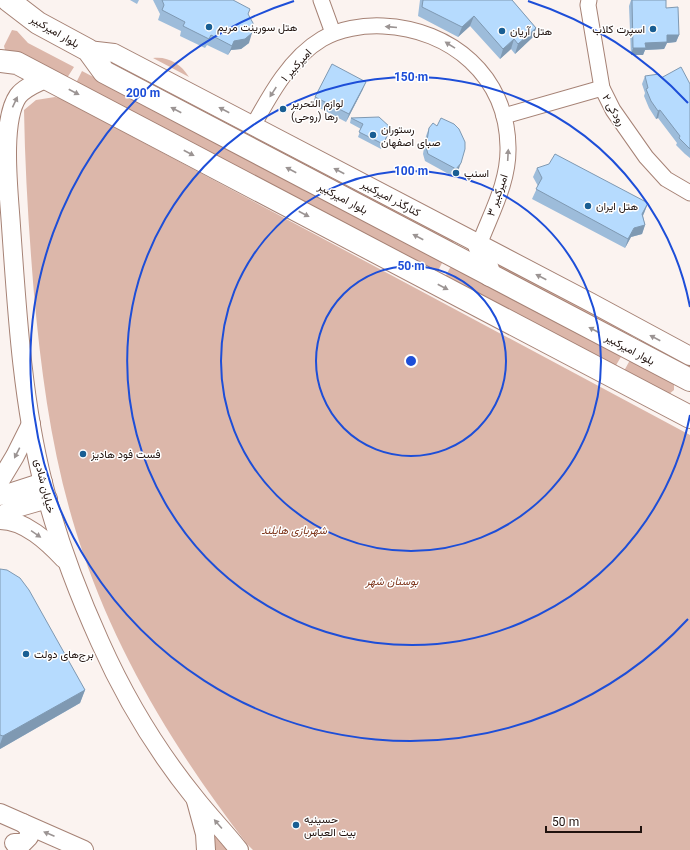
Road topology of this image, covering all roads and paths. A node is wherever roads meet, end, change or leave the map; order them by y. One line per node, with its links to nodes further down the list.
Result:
1 (8, 0): 6 (main road, بلوار امیرکبیر)
2 (321, 0): 4 (street)
3 (586, 2): 9 (street, رودکی ۲)
4 (333, 33): 5 (street, امیرکبیر ۱, one-way to 4); 11 (street, امیرکبیر ۱, one-way to 11)
5 (429, 34): 10 (street, امیرکبیر ۳, one-way to 5)
6 (88, 50): 11 (street, کنارگذر امیرکبیر, one-way to 6); 15 (main road, بلوار امیرکبیر, one-way to 6)
7 (0, 61): 8 (main road)
8 (47, 78): 12 (street, خیابان شادی, one-way to 8); 18 (main road, one-way to 18)
9 (602, 88): 10 (street); 13 (street, رودکی ۲)
10 (504, 116): 14 (street, امیرکبیر ۳, one-way to 10)
11 (253, 126): 14 (street, کنارگذر امیرکبیر, one-way to 11)
12 (3, 134): 19 (street, خیابان شادی)
13 (690, 193)
14 (479, 245): 15 (main road); 16 (street, کنارگذر امیرکبیر, one-way to 14)
15 (490, 275): 17 (main road, بلوار امیرکبیر, one-way to 15)
16 (690, 356)
17 (690, 380)
18 (687, 407)
19 (31, 424): 20 (street, خیابان شادی); 21 (street, one-way to 21)
20 (46, 491): 21 (street); 22 (street, خیابان شادی)
21 (4, 502): 22 (street, one-way to 22)
22 (67, 563): 23 (street, خیابان شادی)
23 (196, 799): 28 (street, خیابان شادی); 29 (street, خیابان شادی, one-way to 23)
24 (0, 813): 25 (street)
25 (23, 823): 26 (street); 27 (street, one-way to 25)
26 (15, 843)
27 (84, 850)
28 (206, 850)
29 (239, 850)

